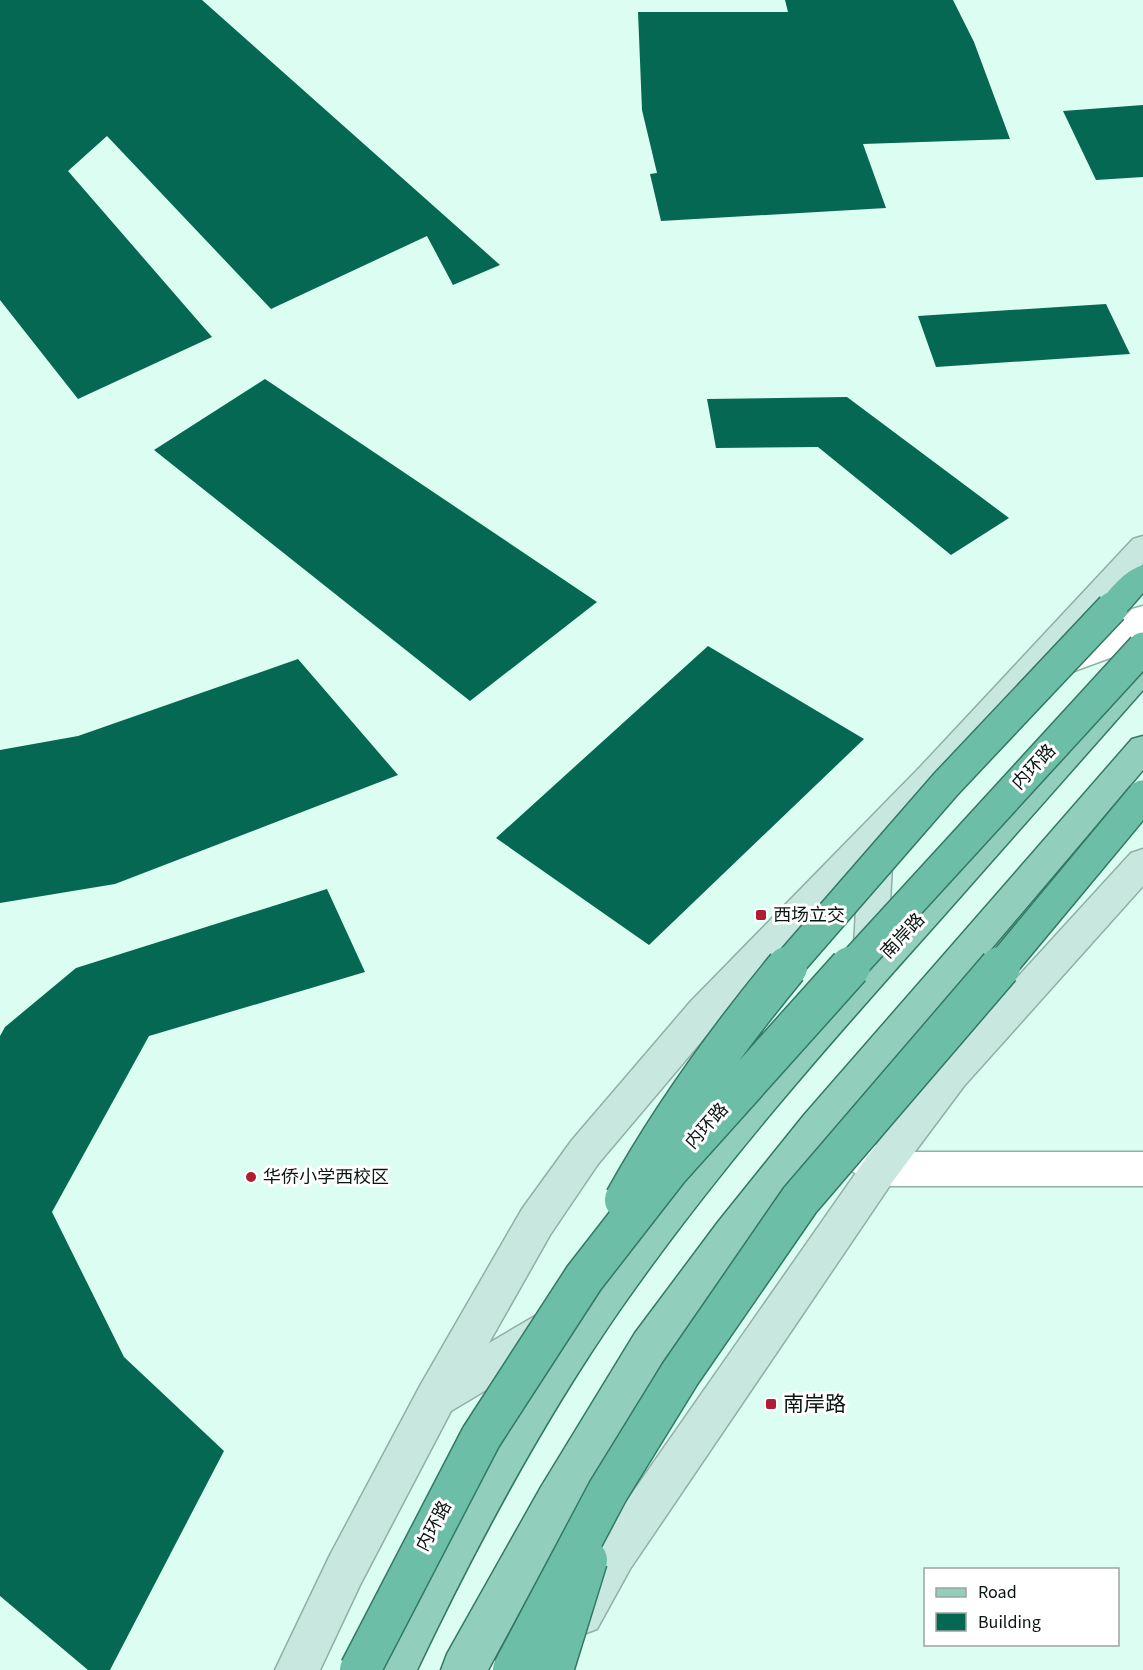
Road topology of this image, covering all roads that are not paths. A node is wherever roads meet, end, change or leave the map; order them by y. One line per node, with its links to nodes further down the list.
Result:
1 (1143, 546): 6 (main road)
2 (1143, 575): 16 (highway, bridge)
3 (1143, 617): 4 (street)
4 (1130, 646): 6 (street); 7 (street); 16 (highway, 内环路, bridge)
5 (1143, 670): 7 (main road, 南岸路)
6 (1017, 681): 10 (main road)
7 (1101, 717): 12 (main road, 南岸路)
8 (1143, 748): 13 (main road)
9 (1143, 796): 18 (highway, bridge)
10 (877, 831): 12 (main road); 17 (main road)
11 (1137, 875): 14 (main road)
12 (870, 972): 16 (main road, 南岸路)
13 (817, 1127): 14 (street); 22 (main road)
14 (880, 1169): 15 (street); 24 (main road)
15 (1143, 1169)
16 (594, 1288): 17 (main road); 20 (highway, 内环路, bridge); 21 (main road, 南岸路)
17 (436, 1398): 19 (main road)
18 (608, 1491): 23 (highway, bridge); 24 (highway, bridge)
19 (297, 1670)
20 (360, 1670)
21 (394, 1670)
22 (463, 1670)
23 (513, 1670)
24 (551, 1670)

